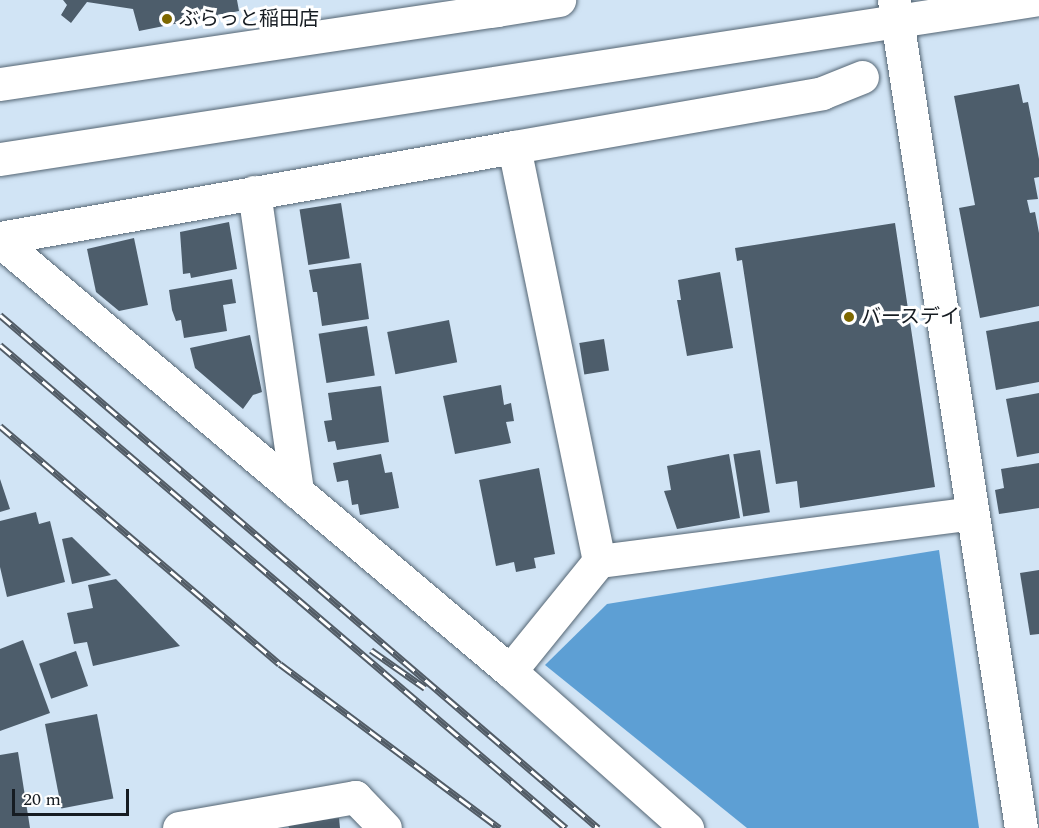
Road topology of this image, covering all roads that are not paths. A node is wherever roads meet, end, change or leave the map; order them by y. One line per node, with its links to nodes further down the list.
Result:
1 (559, 0): 3 (street)
2 (1034, 0): 4 (street)
3 (496, 5): 6 (street)
4 (895, 10): 8 (street); 12 (street)
5 (862, 78): 7 (street)
6 (0, 84)
7 (514, 147): 9 (street); 13 (street)
8 (0, 159)
9 (254, 192): 10 (street); 11 (street)
10 (0, 240): 11 (street)
11 (297, 492): 14 (street)
12 (972, 513): 13 (street); 18 (street)
13 (599, 561): 14 (street)
14 (510, 671): 17 (street)
15 (181, 828): 16 (street)
16 (385, 828)
17 (687, 828)
18 (1020, 828)

